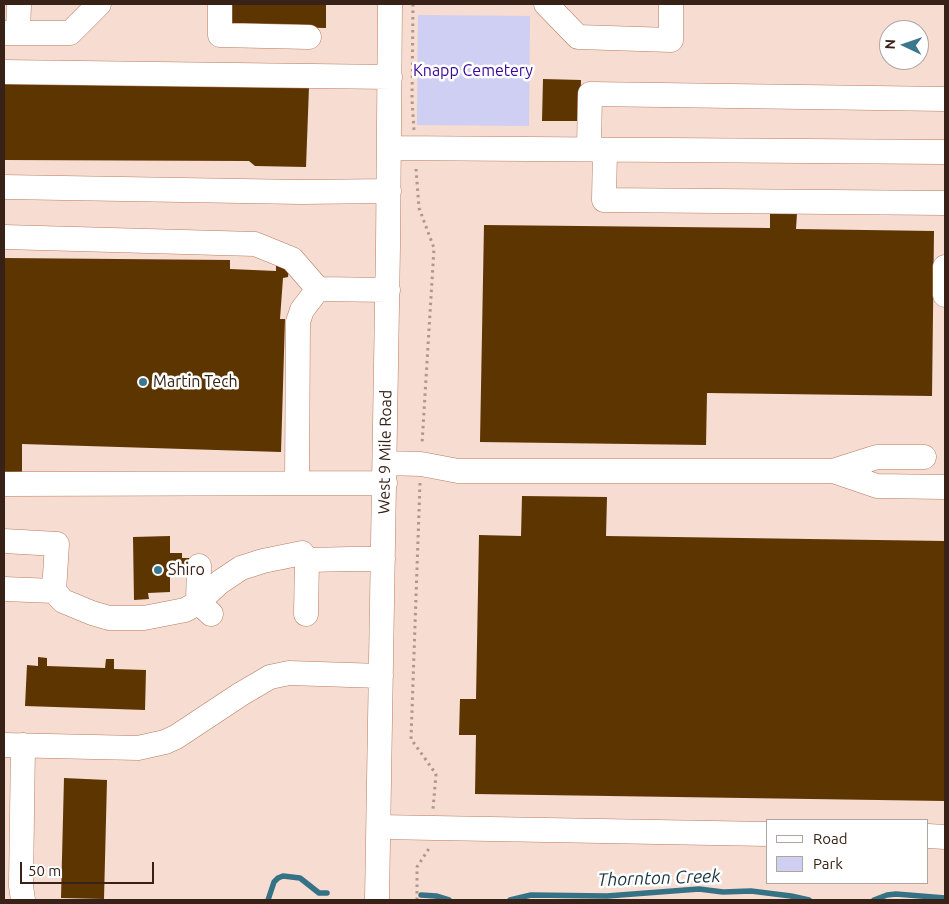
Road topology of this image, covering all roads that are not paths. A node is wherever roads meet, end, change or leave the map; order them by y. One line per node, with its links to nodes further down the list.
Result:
1 (19, 4): 7 (street)
2 (99, 4): 7 (street)
3 (220, 4): 8 (street)
4 (390, 4): 10 (street, West 9 Mile Road)
5 (546, 4): 6 (street)
6 (671, 4)
7 (11, 33)
8 (310, 37)
9 (4, 72): 10 (street)
10 (390, 77): 12 (street, West 9 Mile Road)
11 (945, 99): 13 (street)
12 (389, 148): 13 (street); 16 (street, West 9 Mile Road)
13 (597, 150): 14 (street); 17 (street)
14 (945, 152)
15 (4, 187): 16 (street)
16 (389, 191): 21 (street, West 9 Mile Road)
17 (945, 203)
18 (4, 237): 20 (street)
19 (945, 267): 22 (street)
20 (318, 289): 21 (street); 26 (street)
21 (388, 290): 25 (street, West 9 Mile Road)
22 (945, 295)
23 (924, 457): 24 (street)
24 (833, 471): 25 (street); 28 (street)
25 (385, 473): 26 (street); 31 (street, West 9 Mile Road)
26 (297, 483): 27 (street)
27 (4, 484)
28 (945, 488)
29 (4, 541): 34 (street)
30 (199, 558): 35 (street)
31 (383, 559): 32 (street); 37 (street, West 9 Mile Road)
32 (307, 560): 35 (street); 36 (street)
33 (4, 589): 34 (street)
34 (54, 591): 35 (street)
35 (205, 608)
36 (306, 614)
37 (381, 676): 38 (street); 39 (street, West 9 Mile Road)
38 (13, 745): 43 (street)
39 (379, 827): 40 (street); 44 (street, West 9 Mile Road)
40 (766, 834)
41 (929, 836): 42 (street)
42 (945, 837)
43 (23, 900)
44 (377, 900)

